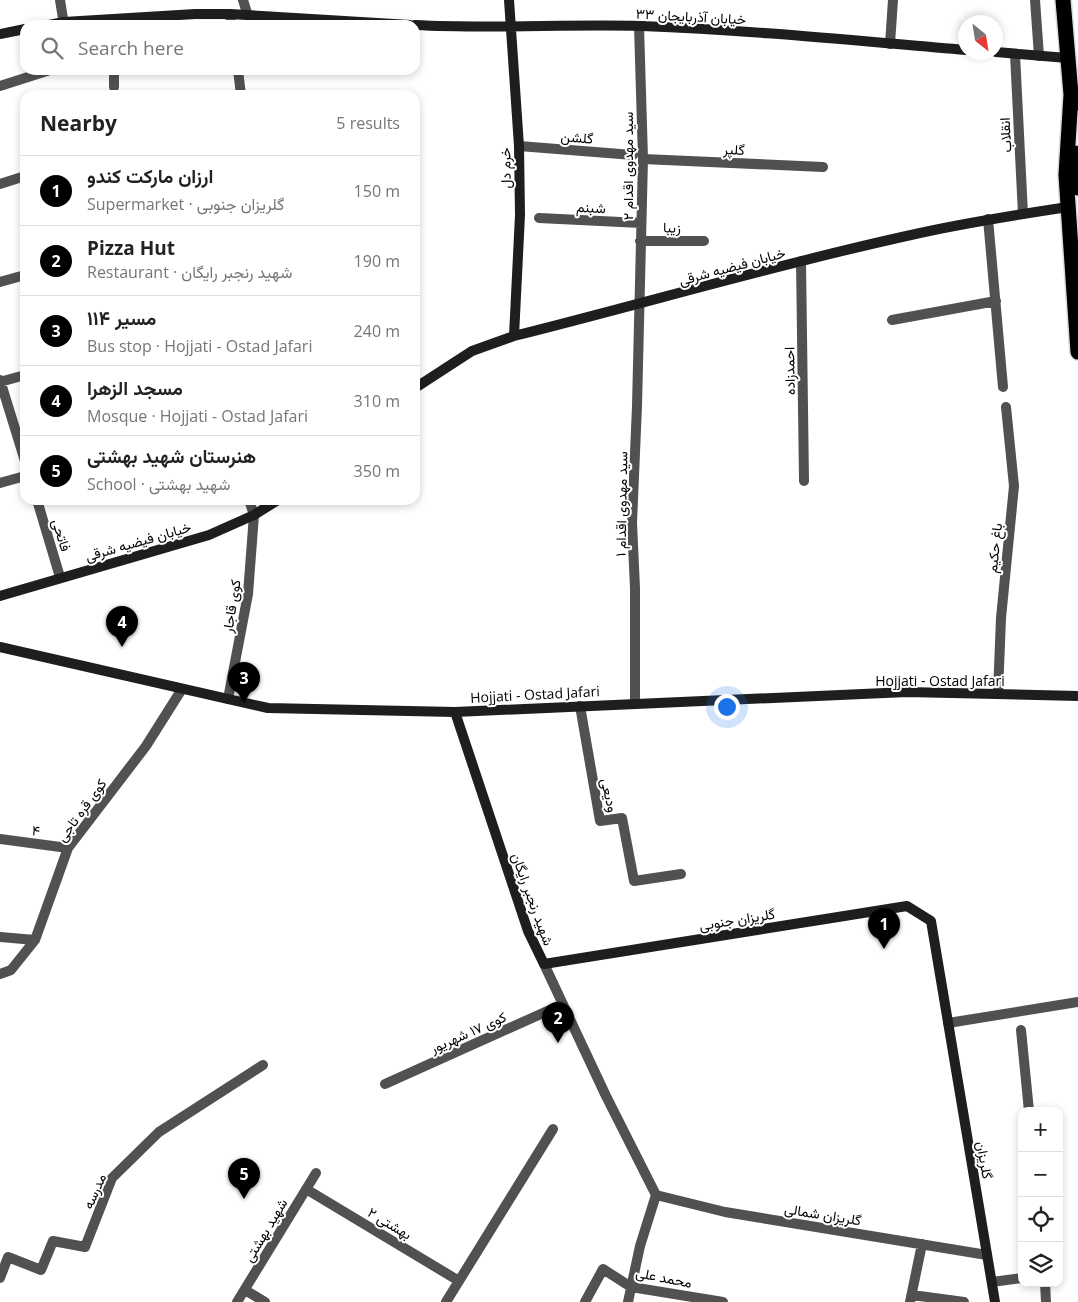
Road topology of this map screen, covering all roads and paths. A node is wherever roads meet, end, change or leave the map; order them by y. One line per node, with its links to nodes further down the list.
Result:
1 (60, 0): 9 (street)
2 (243, 0): 8 (street)
3 (509, 0): 15 (street, خرم دل)
4 (893, 0): 18 (street)
5 (1035, 0): 22 (street)
6 (1063, 0): 23 (highway)
7 (230, 14): 8 (street); 10 (street); 11 (street)
8 (248, 16): 12 (street)
9 (63, 20)
10 (141, 20)
11 (231, 20)
12 (320, 20)
13 (420, 25): 15 (street, خیابان آذربایجان ۳۳)
14 (639, 26): 15 (street, خیابان آذربایجان ۳۳); 18 (street, خیابان آذربایجان ۳۳); 32 (street, سید مهدوی اقدام ۲)
15 (510, 27): 31 (street, خرم دل)
16 (20, 30): 17 (street)
17 (0, 34)
18 (890, 44): 19 (street, خیابان آذربایجان ۳۳)
19 (958, 49)
20 (1003, 53): 21 (street)
21 (1014, 54): 22 (street); 38 (street, انقلاب)
22 (1039, 56): 23 (street)
23 (1067, 58): 30 (highway)
24 (34, 75): 27 (street)
25 (114, 75): 28 (street)
26 (239, 75): 29 (street)
27 (0, 86)
28 (114, 87)
29 (240, 90)
30 (1071, 95): 36 (highway); 37 (highway)
31 (519, 146): 32 (street, گلشن); 50 (street, خرم دل)
32 (638, 157): 33 (street, گلپر); 41 (street, سید مهدوی اقدام ۲)
33 (823, 167)
34 (20, 178): 35 (street)
35 (0, 184)
36 (1078, 188)
37 (1068, 206): 38 (street, خیابان فیضیه شرقی); 51 (highway)
38 (1023, 214): 40 (street, خیابان فیضیه شرقی)
39 (539, 218): 41 (street, شبنم)
40 (988, 219): 44 (street, خیابان فیضیه شرقی); 47 (street)
41 (641, 223): 42 (street, سید مهدوی اقدام ۲)
42 (640, 240): 43 (street, زیبا); 48 (street, سید مهدوی اقدام ۲)
43 (704, 241)
44 (801, 261): 48 (street, خیابان فیضیه شرقی); 59 (street, احمدزاده)
45 (20, 276): 46 (street)
46 (0, 282)
47 (996, 301): 49 (street); 55 (street)
48 (638, 305): 50 (street, خیابان فیضیه شرقی); 72 (street, سید مهدوی اقدام ۱)
49 (892, 320)
50 (514, 336): 54 (street, خیابان فیضیه شرقی)
51 (1078, 352)
52 (20, 376): 53 (street)
53 (0, 382): 57 (street)
54 (420, 385)
55 (1002, 387)
56 (1006, 407): 69 (street, باغ حکیم)
57 (20, 445)
58 (20, 477): 60 (street)
59 (804, 481)
60 (0, 483)
61 (38, 505): 65 (street, فاتحی)
62 (251, 505): 64 (street)
63 (270, 505): 64 (street, خیابان فیضیه شرقی)
64 (254, 515): 65 (street, خیابان فیضیه شرقی); 71 (street, کوی قاجار)
65 (60, 577): 66 (street, خیابان فیضیه شرقی)
66 (0, 596)
67 (0, 647): 68 (street, Hojjati - Ostad Jafari)
68 (182, 690): 71 (street, Hojjati - Ostad Jafari); 76 (street, کوی قره تاجی)
69 (998, 693): 70 (street, Hojjati - Ostad Jafari); 72 (street, Hojjati - Ostad Jafari)
70 (1078, 696)
71 (228, 700): 74 (street, Hojjati - Ostad Jafari)
72 (635, 702): 73 (street, Hojjati - Ostad Jafari)
73 (580, 706): 74 (street, Hojjati - Ostad Jafari); 77 (street, ودیعی)
74 (456, 712): 81 (street, شهید رنجبر رایگان)
75 (0, 839): 76 (street, ۴)
76 (68, 848): 80 (street, کوی قره تاجی)
77 (681, 874)
78 (931, 921): 81 (street, گلریزان جنوبی); 85 (street, گلریزان)
79 (0, 937): 80 (street)
80 (35, 940): 82 (street, کوی قره تاجی)
81 (544, 964): 84 (street, شهید رنجبر رایگان)
82 (0, 974)
83 (1078, 1002): 85 (street)
84 (563, 1004): 88 (street, کوی ۱۷ شهریور); 93 (street, شهید رنجبر رایگان)
85 (948, 1023): 95 (street, گلریزان)
86 (1021, 1030): 89 (street)
87 (263, 1065): 96 (street, مدرسه)
88 (385, 1084)
89 (1029, 1107)
90 (553, 1129): 98 (street)
91 (316, 1173): 92 (street, شهید بهشتی)
92 (306, 1189): 98 (street, بهشتی ۲); 102 (street, شهید بهشتی)
93 (656, 1195): 94 (street, گلریزان شمالی); 100 (street)
94 (922, 1244): 95 (street, گلریزان شمالی); 103 (street)
95 (987, 1255): 99 (street, گلریزان)
96 (0, 1278)
97 (1018, 1279): 99 (street)
98 (459, 1281): 106 (street)
99 (992, 1282): 111 (street, گلریزان)
100 (631, 1287): 107 (street, محمد علی); 108 (street); 109 (street, محمد علی)
101 (1045, 1287): 112 (street)
102 (245, 1290): 104 (street, شهید بهشتی); 105 (street)
103 (911, 1298): 110 (street)
104 (237, 1302)
105 (265, 1302)
106 (446, 1302)
107 (585, 1302)
108 (628, 1302)
109 (723, 1302)
110 (964, 1302)
111 (995, 1302)
112 (1046, 1302)

